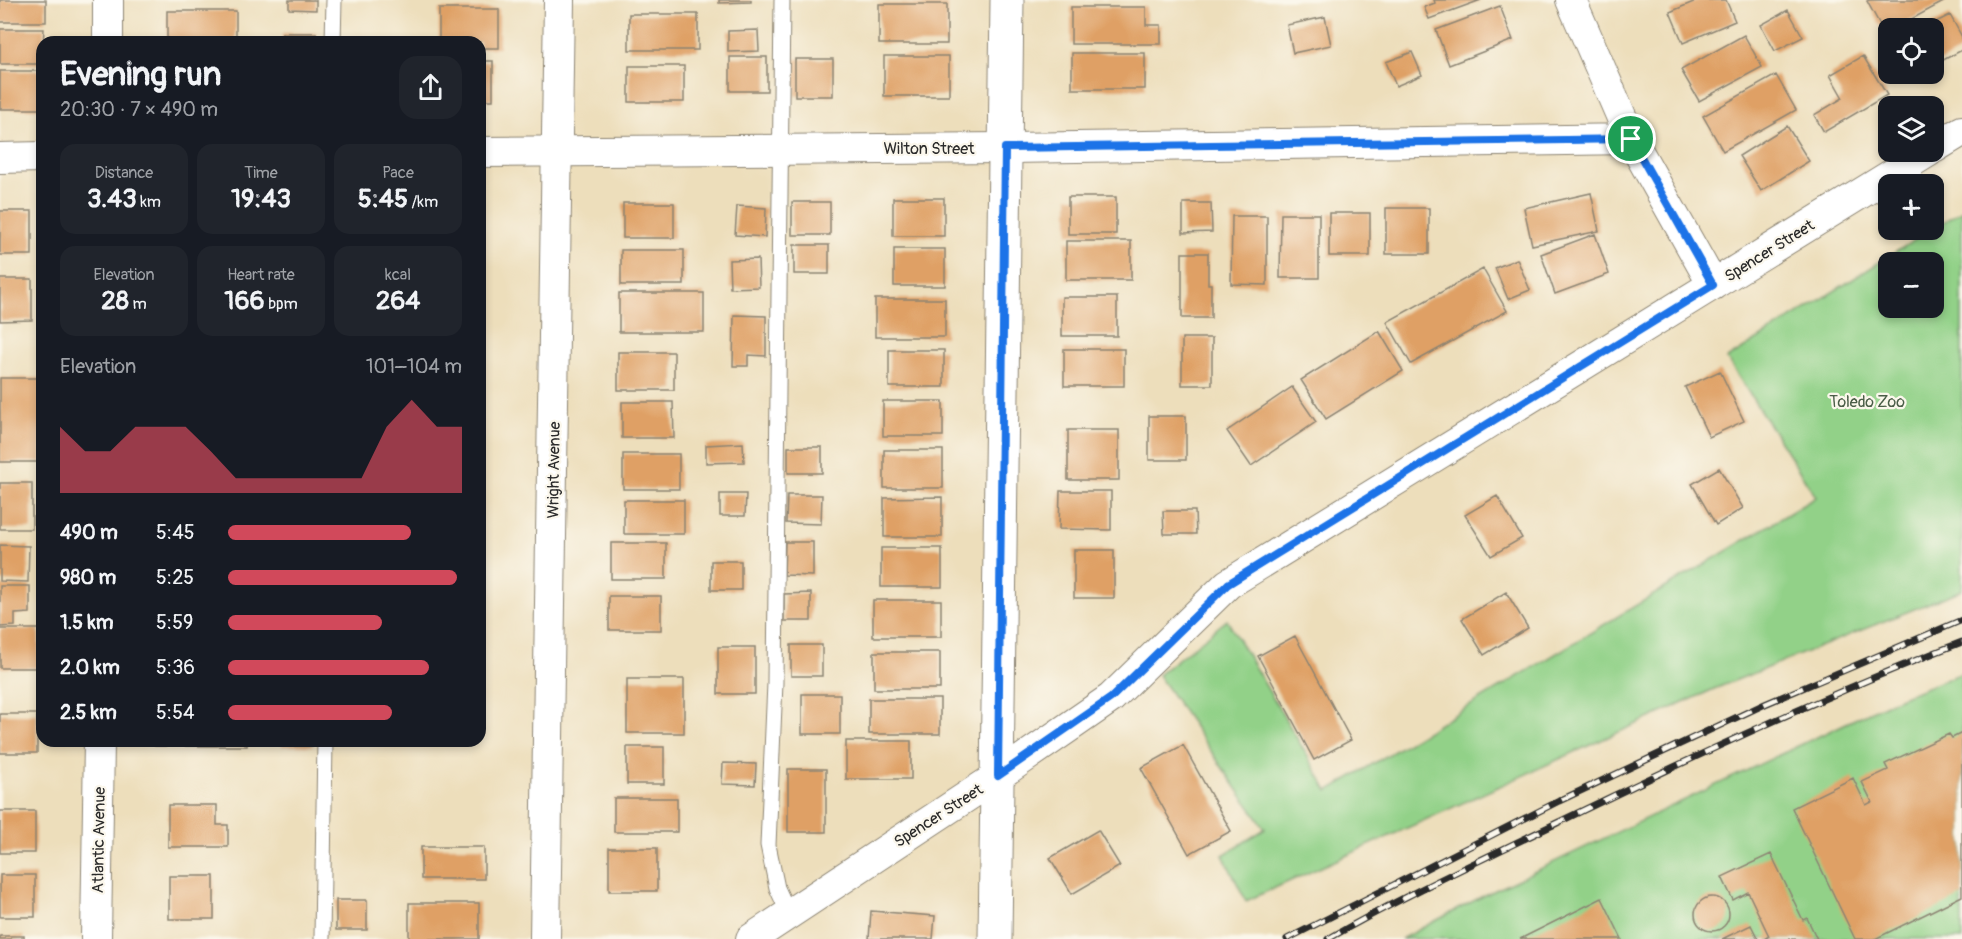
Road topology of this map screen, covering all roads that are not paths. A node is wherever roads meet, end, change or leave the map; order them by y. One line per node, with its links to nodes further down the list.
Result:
1 (108, 0): 7 (street)
2 (334, 0): 8 (lane)
3 (559, 0): 14 (street, Wright Avenue)
4 (782, 0): 13 (lane)
5 (1007, 0): 12 (street)
6 (1571, 0): 10 (street)
7 (108, 36)
8 (333, 36)
9 (1962, 131): 11 (street)
10 (1631, 139): 12 (street, Wilton Street); 19 (street)
11 (1944, 142)
12 (1005, 148): 13 (street, Wilton Street); 22 (street)
13 (781, 150): 14 (street, Wilton Street); 23 (lane)
14 (557, 151): 15 (street, Wilton Street); 26 (street, Wright Avenue)
15 (486, 152)
16 (36, 157): 17 (street)
17 (0, 158)
18 (1912, 162): 19 (street, Spencer Street)
19 (1713, 285): 22 (street, Spencer Street)
20 (99, 747): 24 (street, Atlantic Avenue)
21 (324, 747): 25 (lane)
22 (998, 776): 23 (street, Spencer Street); 28 (street)
23 (789, 914): 27 (street, Spencer Street)
24 (96, 939)
25 (322, 939)
26 (545, 939)
27 (751, 939)
28 (995, 939)

